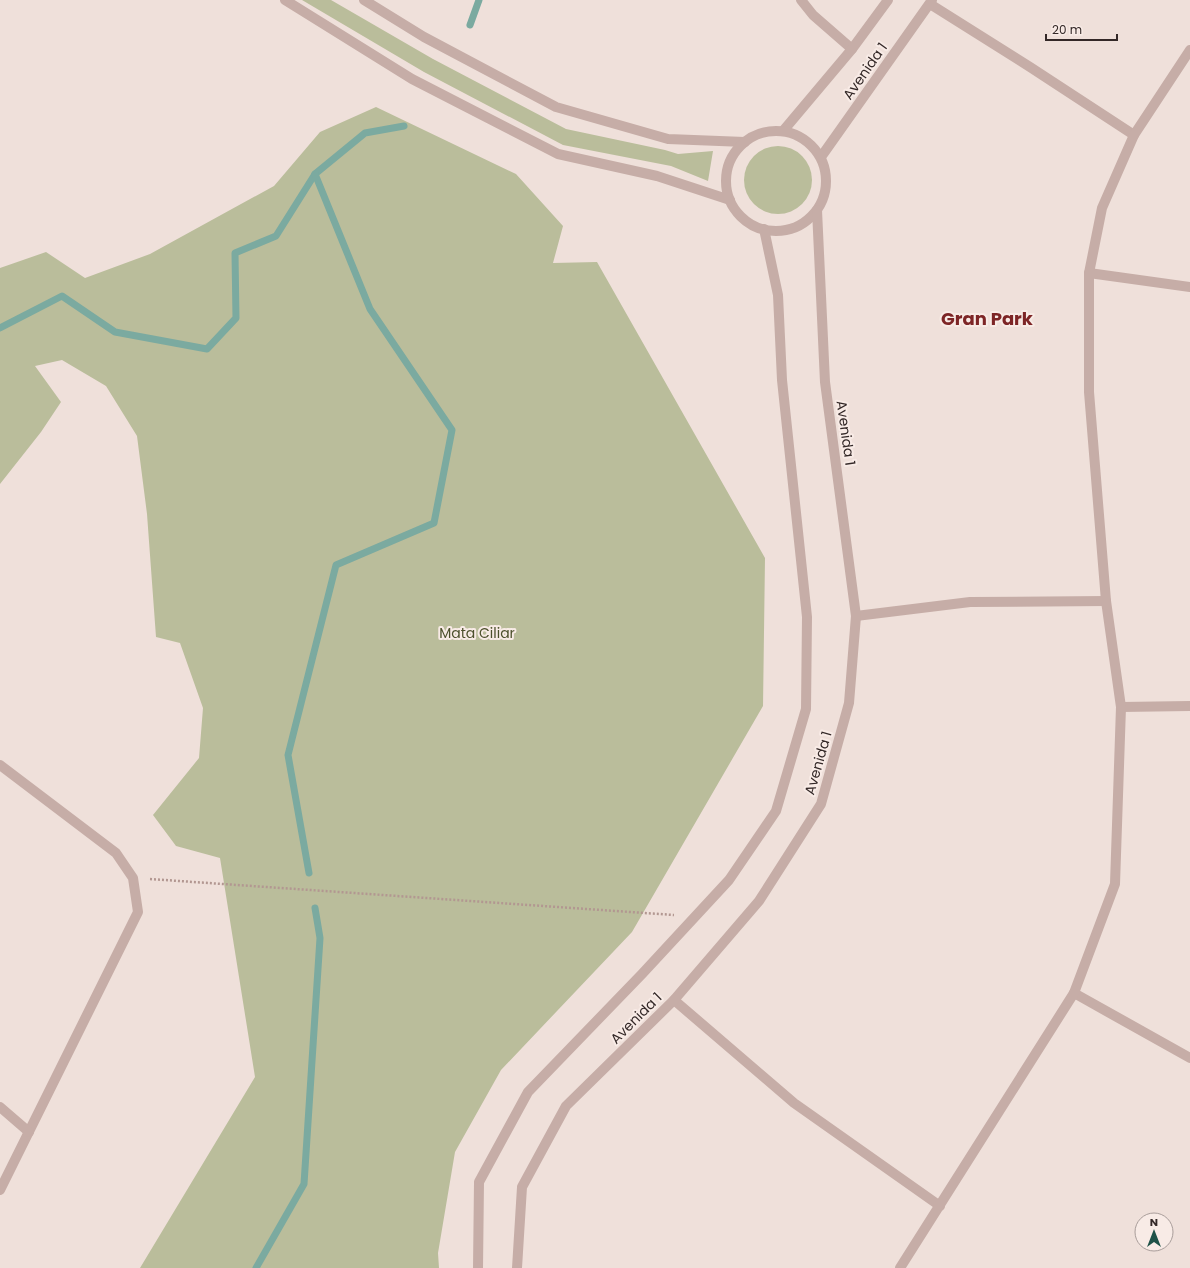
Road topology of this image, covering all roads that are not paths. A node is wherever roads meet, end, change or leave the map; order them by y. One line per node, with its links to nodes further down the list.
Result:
1 (285, 0): 12 (street)
2 (364, 0): 10 (street)
3 (801, 0): 6 (street)
4 (888, 0): 6 (street, Avenida 1)
5 (931, 2): 9 (street); 11 (street, Avenida 1)
6 (852, 48): 8 (street, Avenida 1)
7 (1190, 50): 9 (street)
8 (783, 131): 10 (street); 11 (street)
9 (1134, 135): 15 (street)
10 (745, 142): 12 (street)
11 (821, 157): 13 (street)
12 (730, 200): 14 (street)
13 (817, 210): 14 (street); 18 (street, Avenida 1)
14 (764, 229): 29 (street, Avenida 1)
15 (1089, 273): 16 (street); 17 (street)
16 (1190, 287)
17 (1106, 601): 18 (street); 20 (street)
18 (856, 616): 23 (street, Avenida 1)
19 (1190, 706): 20 (street)
20 (1121, 707): 22 (street)
21 (0, 765): 26 (street)
22 (1074, 993): 24 (street); 28 (street)
23 (674, 1000): 28 (street); 30 (street, Avenida 1)
24 (1190, 1058)
25 (0, 1107): 26 (street)
26 (29, 1132): 27 (street)
27 (0, 1190)
28 (940, 1206): 31 (street)
29 (478, 1268)
30 (517, 1268)
31 (900, 1268)

